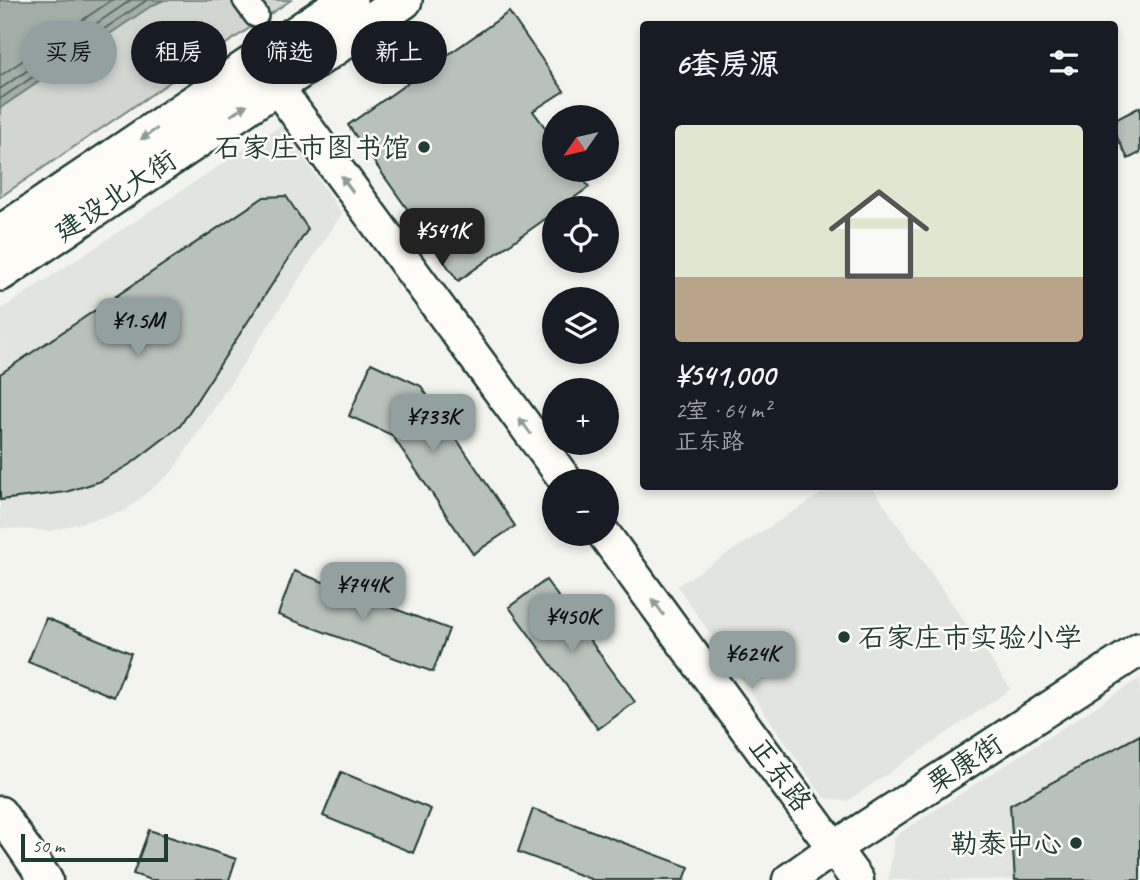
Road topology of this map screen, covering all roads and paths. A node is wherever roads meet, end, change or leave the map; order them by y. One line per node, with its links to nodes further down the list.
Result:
1 (348, 0): 4 (main road, 建设北大街, one-way to 4)
2 (403, 0): 3 (main road, 建设北大街)
3 (276, 86): 5 (main road, 建设北大街, one-way to 3); 6 (street, one-way to 3)
4 (0, 234)
5 (0, 272)
6 (557, 469)
7 (613, 546): 10 (street, 正东路, one-way to 7)
8 (1140, 649): 10 (street, 栗康街)
9 (0, 813): 11 (street)
10 (834, 848): 12 (street, 栗康街); 13 (street, 正东路)
11 (47, 880)
12 (789, 880)
13 (857, 880)

